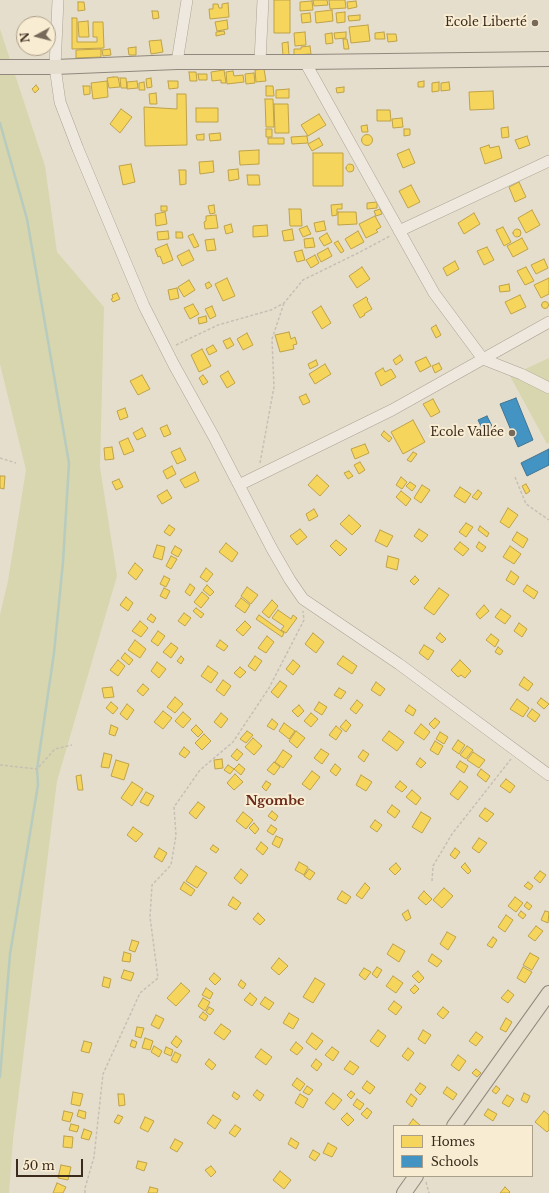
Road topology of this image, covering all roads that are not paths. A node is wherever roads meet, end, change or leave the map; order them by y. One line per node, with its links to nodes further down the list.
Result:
1 (58, 0): 9 (street)
2 (187, 0): 6 (street)
3 (263, 0): 5 (street)
4 (549, 59): 7 (main road)
5 (260, 61): 6 (main road); 7 (main road)
6 (177, 62): 9 (main road)
7 (305, 62): 11 (street)
8 (0, 67): 9 (main road)
9 (55, 67): 15 (street)
10 (549, 161): 11 (street)
11 (399, 231): 13 (street)
12 (549, 322): 13 (street)
13 (483, 359): 14 (street); 15 (street)
14 (549, 388)
15 (240, 485): 16 (street)
16 (549, 775)
17 (549, 993): 18 (main road)
18 (455, 1125)
19 (421, 1179): 20 (main road)
20 (404, 1193)

